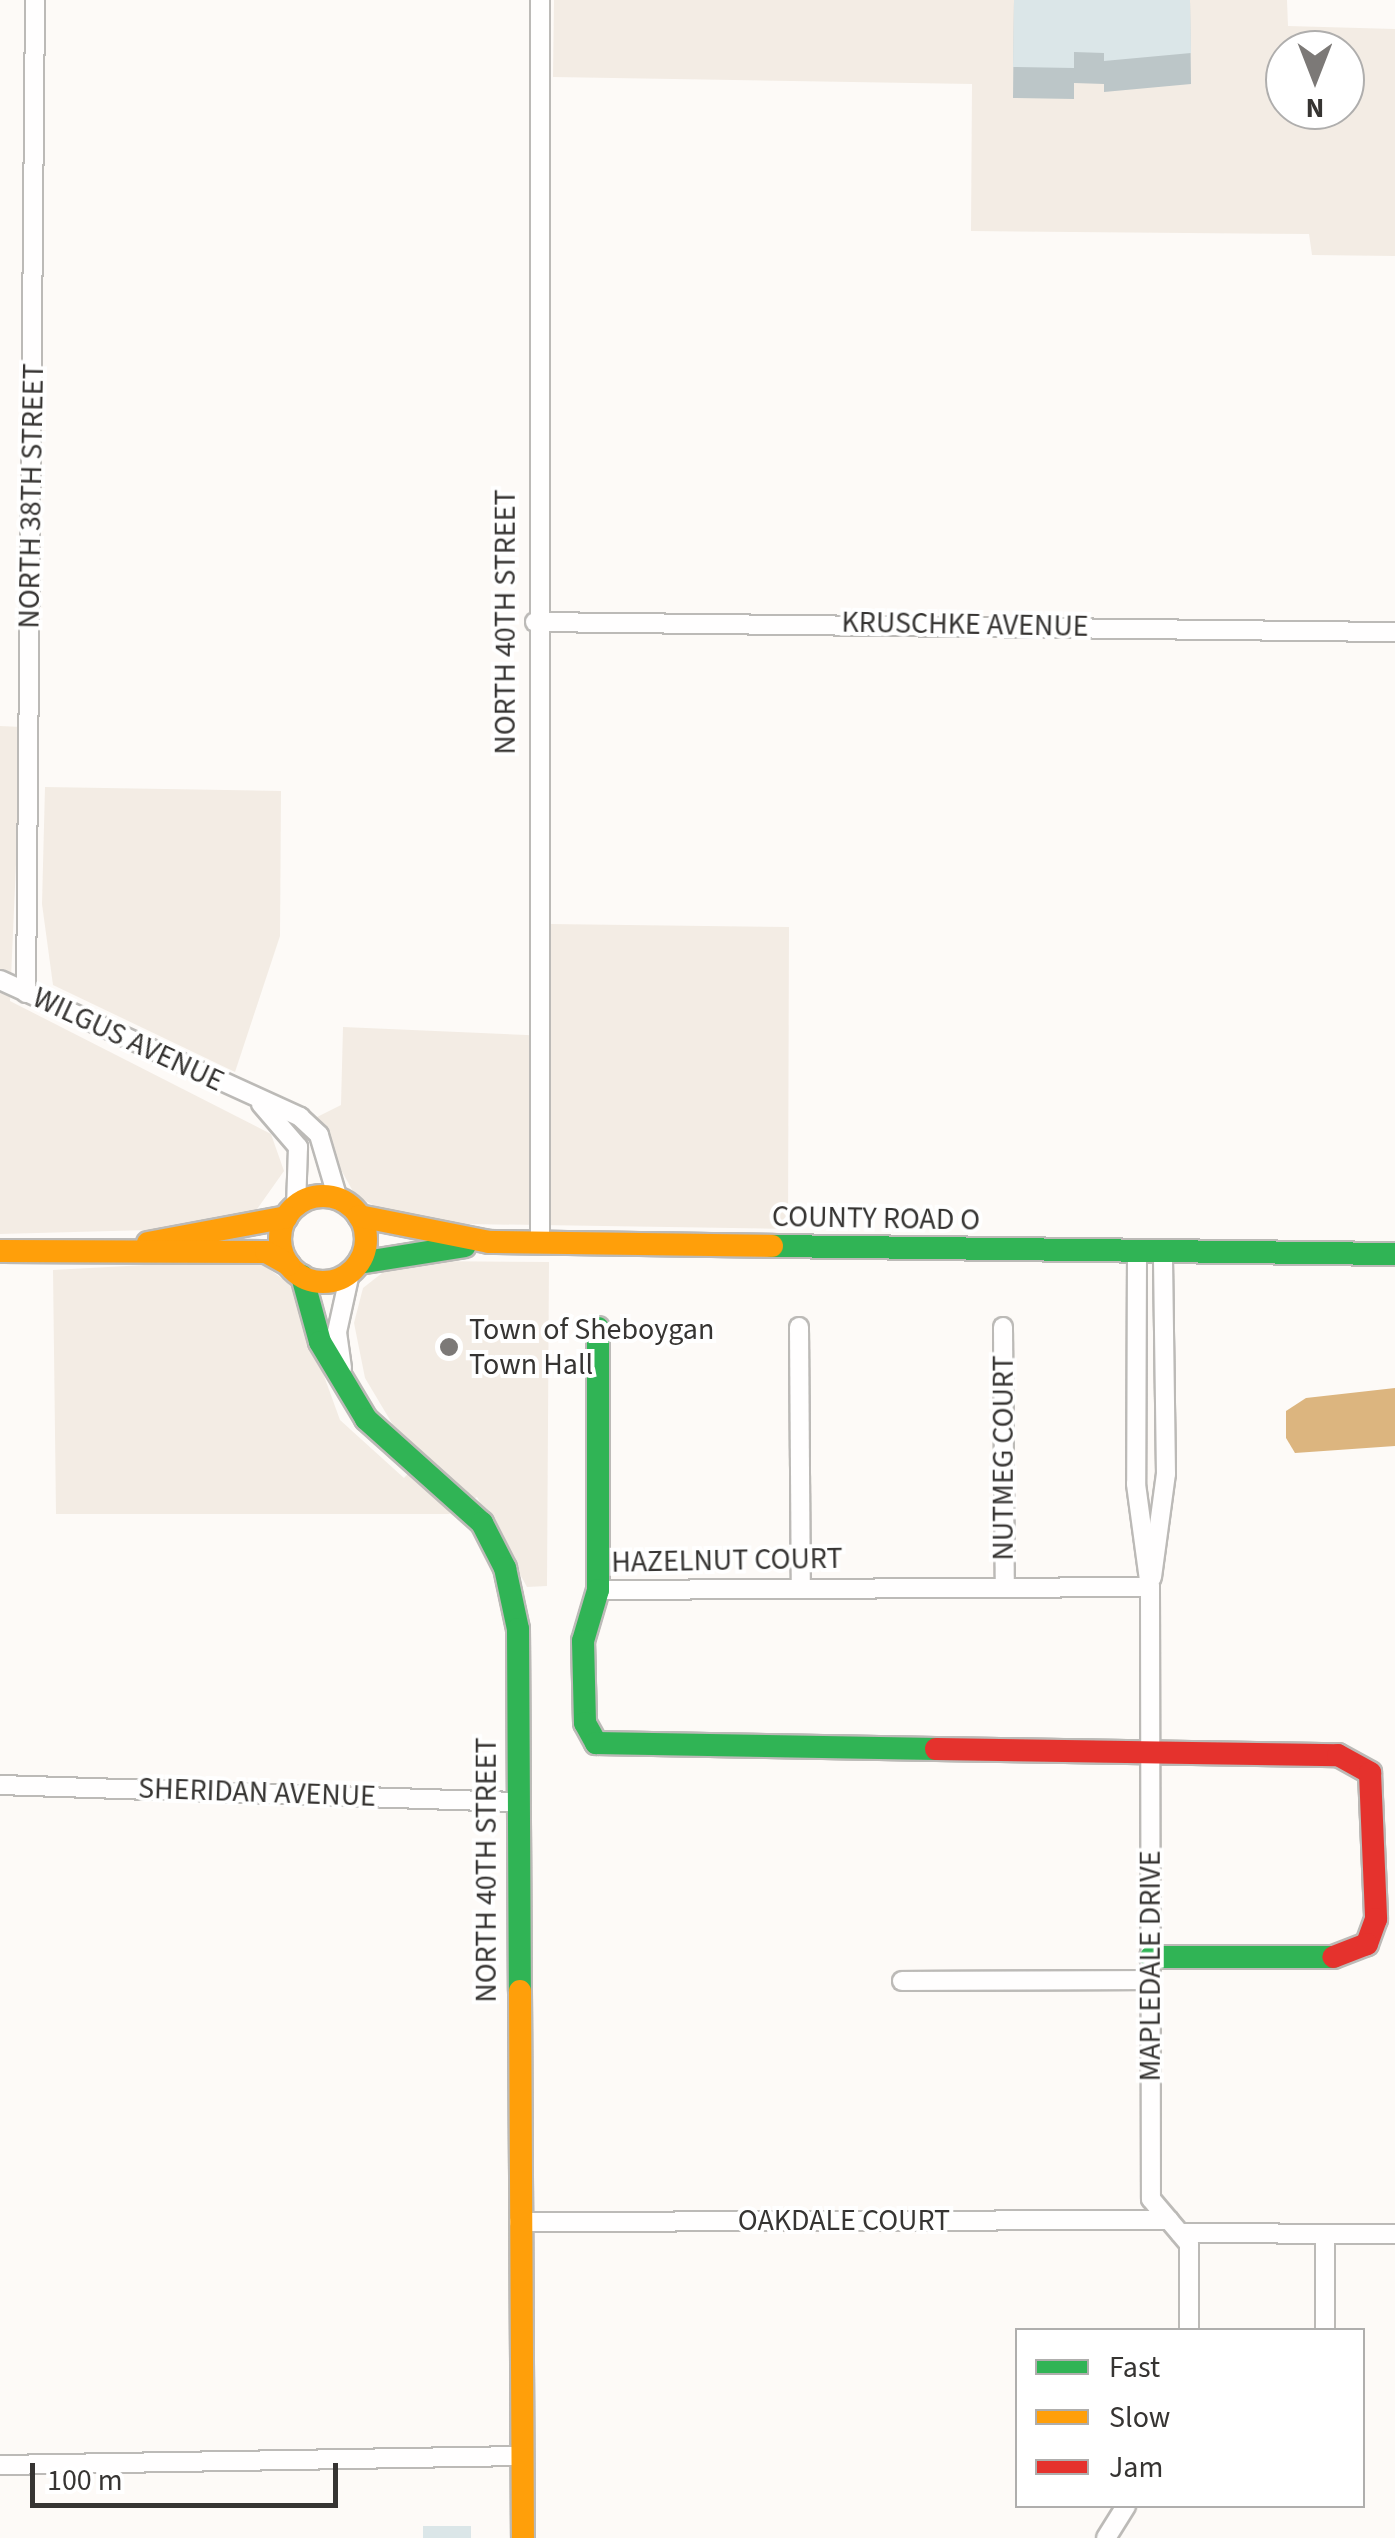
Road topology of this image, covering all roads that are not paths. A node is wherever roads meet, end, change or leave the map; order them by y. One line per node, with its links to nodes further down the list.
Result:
1 (35, 0): 6 (street, NORTH 38TH STREET)
2 (540, 0): 3 (street, NORTH 40TH STREET)
3 (536, 622): 4 (street, KRUSCHKE AVENUE); 12 (street, NORTH 40TH STREET)
4 (1395, 632)
5 (0, 980): 6 (street, WILGUS AVENUE)
6 (26, 993): 7 (street, WILGUS AVENUE)
7 (257, 1100): 8 (street, WILGUS AVENUE); 9 (street, WILGUS AVENUE)
8 (338, 1199): 9 (street); 10 (street)
9 (291, 1212): 13 (street); 19 (street)
10 (359, 1216): 11 (street, COUNTY ROAD O); 18 (street)
11 (489, 1242): 12 (street, COUNTY ROAD O); 18 (street)
12 (540, 1244): 15 (street, COUNTY ROAD O)
13 (124, 1248): 14 (street); 19 (street)
14 (0, 1251)
15 (1137, 1254): 16 (street, COUNTY ROAD O); 24 (street, MAPLEDALE DRIVE)
16 (1164, 1254): 17 (street, COUNTY ROAD O); 24 (street, MAPLEDALE DRIVE)
17 (1395, 1254)
18 (354, 1268): 19 (street); 23 (street)
19 (295, 1270): 23 (street, NORTH 40TH STREET)
20 (1004, 1327): 25 (street, NUTMEG COURT)
21 (598, 1328): 27 (street)
22 (800, 1328): 26 (street)
23 (346, 1383): 30 (street, NORTH 40TH STREET)
24 (1150, 1587): 25 (street, HAZELNUT COURT); 28 (street, MAPLEDALE DRIVE)
25 (1005, 1588): 26 (street, HAZELNUT COURT)
26 (801, 1589): 27 (street, HAZELNUT COURT)
27 (598, 1590): 28 (street, HAZELNUT COURT)
28 (1150, 1756): 31 (street, MAPLEDALE DRIVE); 31 (street, HAZELNUT COURT)
29 (0, 1785): 30 (street, SHERIDAN AVENUE)
30 (514, 1802): 33 (street, NORTH 40TH STREET)
31 (1151, 1969): 32 (street); 34 (street, MAPLEDALE DRIVE)
32 (902, 1981)
33 (518, 2222): 34 (street, OAKDALE COURT); 39 (street, NORTH 40TH STREET)
34 (1174, 2227): 35 (street, OAKDALE COURT); 37 (street, MAPLEDALE DRIVE)
35 (1325, 2234): 36 (street, OAKDALE COURT); 38 (street)
36 (1395, 2234)
37 (1189, 2328)
38 (1325, 2328)
39 (521, 2456): 40 (street); 42 (street, NORTH 40TH STREET)
40 (0, 2465)
41 (1125, 2508): 43 (street)
42 (523, 2538)
43 (1106, 2538)

